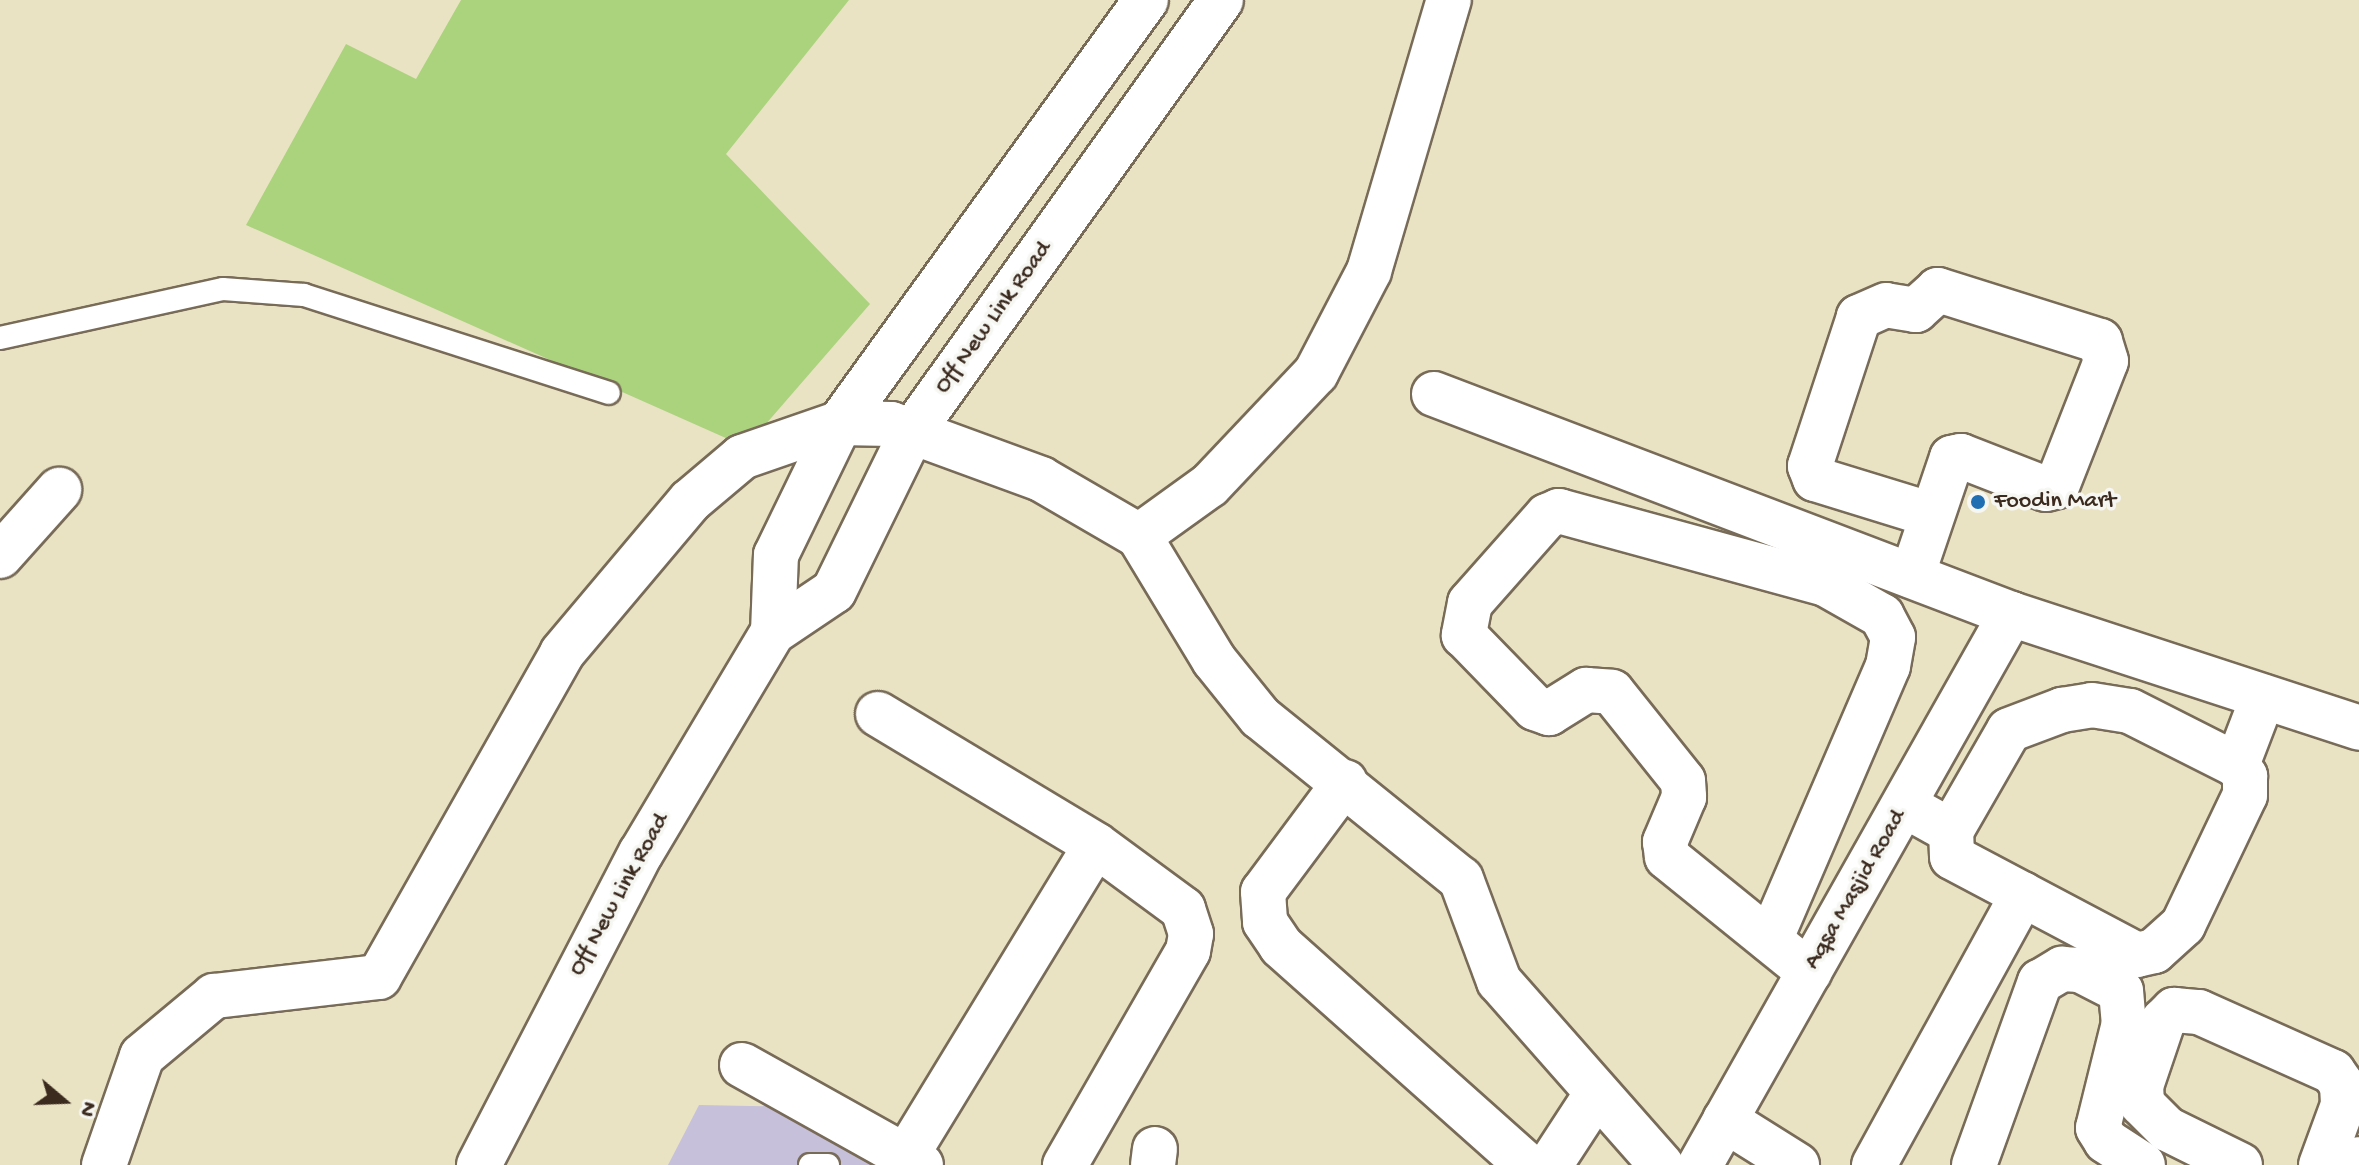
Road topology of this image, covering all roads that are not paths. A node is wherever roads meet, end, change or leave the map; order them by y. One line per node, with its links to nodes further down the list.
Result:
1 (1146, 0): 7 (street, Off New Link Road)
2 (1221, 0): 8 (street, Off New Link Road)
3 (1449, 0): 12 (street)
4 (0, 338): 5 (lane)
5 (609, 393)
6 (1434, 394): 11 (street)
7 (840, 423): 8 (street); 17 (street, Off New Link Road); 34 (street)
8 (912, 432): 12 (street); 17 (street, Off New Link Road)
9 (59, 490): 13 (street)
10 (1932, 515): 10 (street); 15 (street)
11 (1778, 525): 14 (street); 15 (street)
12 (1139, 536): 22 (street)
13 (0, 556)
14 (1763, 567): 27 (street); 27 (street)
15 (1912, 576): 16 (street)
16 (2011, 614): 18 (street); 23 (street, Aqsa Masjid Road)
17 (773, 632): 35 (street, Off New Link Road)
18 (2263, 697): 20 (street); 21 (street)
19 (878, 714): 25 (street)
20 (2359, 728)
21 (2237, 765): 24 (street); 26 (street)
22 (1345, 782): 30 (street); 39 (street)
23 (1904, 805): 24 (street); 28 (street, Aqsa Masjid Road)
24 (1951, 831): 26 (street)
25 (1096, 845): 33 (street); 38 (street)
26 (2023, 894): 44 (street)
27 (1770, 940): 28 (street)
28 (1809, 972): 31 (street, Aqsa Masjid Road)
29 (742, 1065): 33 (street)
30 (1597, 1093): 40 (street); 41 (street)
31 (1725, 1120): 42 (street, Aqsa Masjid Road); 43 (street)
32 (2359, 1159): 49 (street)
33 (913, 1160)
34 (104, 1165)
35 (479, 1165)
36 (810, 1165): 37 (lane)
37 (828, 1165)
38 (1065, 1165)
39 (1527, 1165)
40 (1550, 1165)
41 (1661, 1165)
42 (1700, 1165)
43 (1797, 1165)
44 (1874, 1165)
45 (1974, 1165): 46 (street)
46 (2142, 1165)
47 (2240, 1165): 48 (street)
48 (2321, 1165)
49 (2357, 1165)

